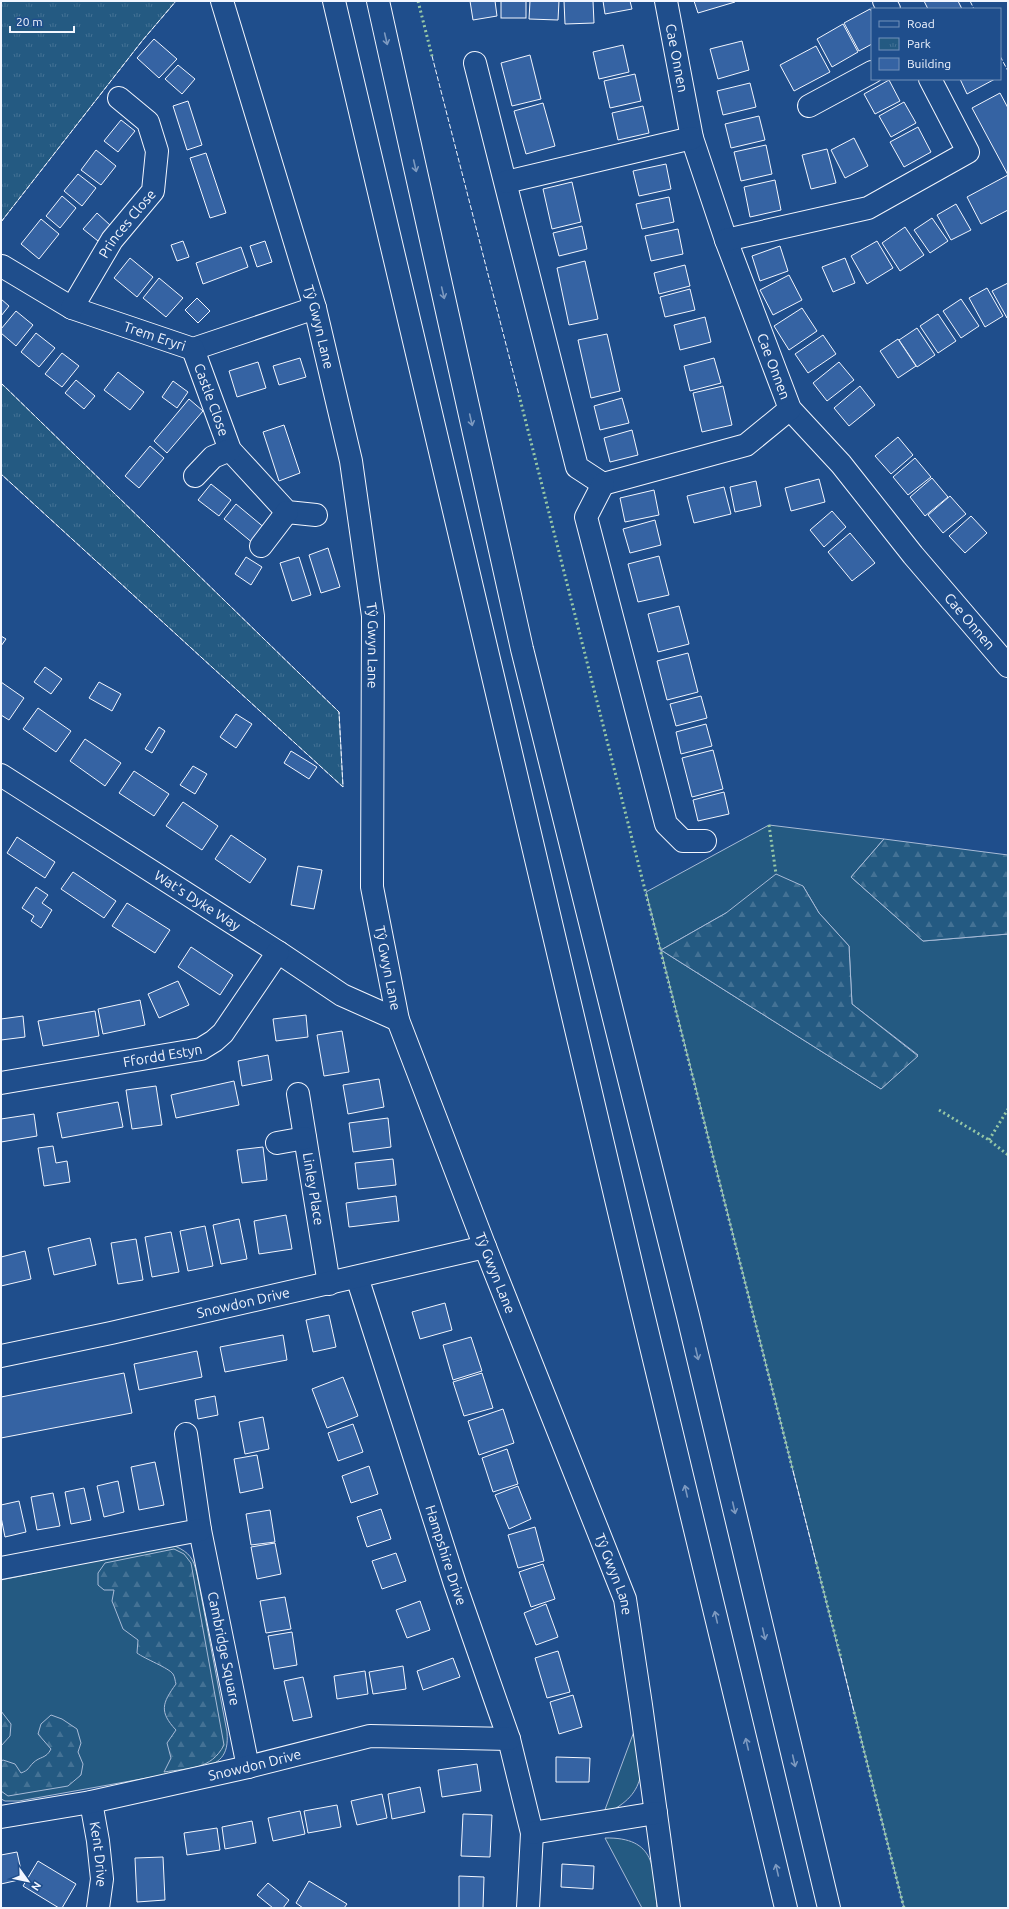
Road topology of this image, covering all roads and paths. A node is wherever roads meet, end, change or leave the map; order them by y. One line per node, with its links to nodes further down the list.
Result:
1 (222, 1): 15 (main road, Tŷ Gwyn Lane)
2 (334, 1): 49 (main road, one-way to 2)
3 (378, 1): 50 (main road, one-way to 50)
4 (666, 1): 10 (main road, Cae Onnen)
5 (475, 63): 11 (main road)
6 (871, 73): 9 (main road)
7 (931, 80): 12 (main road)
8 (119, 98): 14 (main road, Princes Close)
9 (808, 106)
10 (692, 138): 11 (main road); 12 (main road, Cae Onnen)
11 (506, 182): 20 (main road)
12 (726, 240): 17 (main road, Cae Onnen)
13 (2, 266): 14 (main road, Trem Eryri)
14 (72, 308): 16 (main road, Trem Eryri)
15 (315, 308): 16 (main road, Trem Eryri); 28 (main road, Tŷ Gwyn Lane)
16 (193, 349): 18 (main road, Castle Close)
17 (790, 409): 20 (main road); 24 (main road, Cae Onnen)
18 (230, 450): 19 (main road, Castle Close); 21 (main road, Castle Close)
19 (195, 476)
20 (603, 484): 26 (main road)
21 (287, 512): 22 (main road); 23 (main road)
22 (316, 515)
23 (261, 546)
24 (1008, 666)
25 (1, 775): 27 (main road, Wat's Dyke Way)
26 (705, 841)
27 (278, 952): 28 (main road, Wat's Dyke Way); 29 (main road, Ffordd Estyn)
28 (398, 1020): 33 (main road, Tŷ Gwyn Lane)
29 (1, 1083)
30 (298, 1094): 31 (main road, Linley Place)
31 (305, 1138): 32 (main road); 35 (main road, Linley Place)
32 (277, 1143)
33 (485, 1247): 34 (main road, Snowdon Drive); 43 (main road, Tŷ Gwyn Lane)
34 (358, 1277): 35 (main road, Snowdon Drive); 40 (main road, Hampshire Drive)
35 (329, 1284): 36 (main road, Snowdon Drive)
36 (1, 1356)
37 (186, 1434): 38 (main road, Cambridge Square)
38 (200, 1530): 39 (main road); 41 (main road, Cambridge Square)
39 (1, 1568)
40 (509, 1739): 41 (main road, Snowdon Drive); 45 (main road, Hampshire Drive)
41 (248, 1767): 42 (main road, Snowdon Drive)
42 (91, 1802): 44 (main road, Snowdon Drive); 46 (main road, Kent Drive)
43 (656, 1813): 45 (main road); 48 (main road, Tŷ Gwyn Lane)
44 (1, 1817)
45 (532, 1833): 47 (main road, Hampshire Drive)
46 (98, 1908)
47 (528, 1908)
48 (669, 1908)
49 (786, 1908)
50 (829, 1908)

